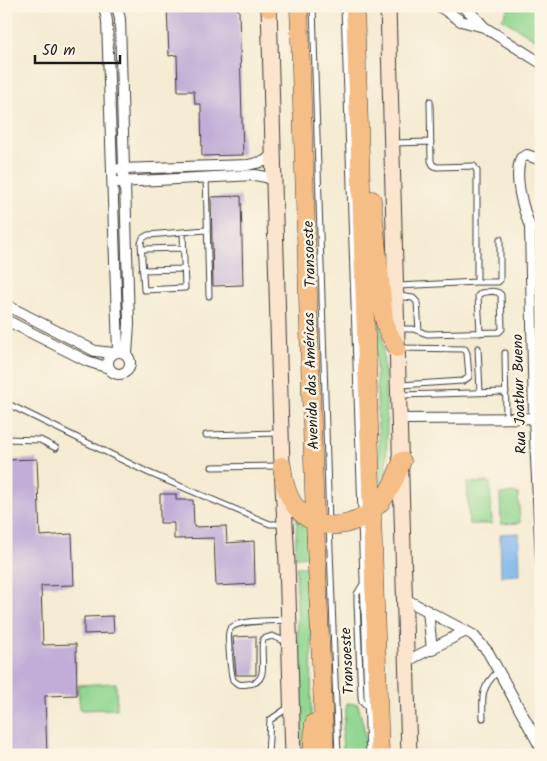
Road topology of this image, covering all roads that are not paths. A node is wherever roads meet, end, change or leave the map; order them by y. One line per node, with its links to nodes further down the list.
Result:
1 (117, 6): 14 (street)
2 (299, 6): 68 (highway, Avenida das Américas)
3 (313, 6): 68 (lane, Transoeste)
4 (344, 6): 66 (lane, Transoeste)
5 (355, 6): 18 (highway)
6 (388, 6): 17 (main road)
7 (439, 6): 11 (street)
8 (463, 6): 11 (street)
9 (105, 7): 13 (street)
10 (268, 7): 19 (main road, Avenida das Américas)
11 (484, 27): 12 (street)
12 (541, 63)
13 (110, 86): 14 (street); 23 (street)
14 (121, 86): 22 (street)
15 (430, 101): 16 (lane)
16 (431, 142): 17 (lane); 39 (lane)
17 (392, 143): 40 (main road)
18 (360, 150): 47 (highway); 66 (highway)
19 (274, 153): 21 (street); 27 (main road, Avenida das Américas)
20 (541, 160): 28 (street, Rua Joathur Bueno)
21 (206, 166): 22 (street); 24 (lane)
22 (124, 168): 23 (street); 26 (street)
23 (112, 169): 25 (street)
24 (206, 178): 26 (street); 27 (street); 30 (lane)
25 (112, 182): 26 (street); 35 (street)
26 (125, 182): 36 (street)
27 (275, 182): 59 (main road, Avenida das Américas)
28 (530, 227): 29 (street); 57 (street, Rua Joathur Bueno)
29 (541, 229)
30 (206, 230): 31 (lane); 41 (lane)
31 (183, 233): 33 (lane); 34 (lane)
32 (500, 239): 39 (lane)
33 (184, 248): 34 (lane); 37 (lane)
34 (142, 249): 38 (lane)
35 (115, 262): 36 (street); 49 (street)
36 (127, 262): 49 (street)
37 (185, 269): 38 (lane); 38 (lane)
38 (142, 270)
39 (477, 282): 40 (lane)
40 (395, 290): 44 (main road); 45 (lane)
41 (209, 296)
42 (6, 305): 49 (street)
43 (6, 320): 51 (street)
44 (396, 329): 45 (lane); 47 (main road)
45 (419, 331): 46 (lane)
46 (480, 333): 46 (lane)
47 (397, 348): 52 (main road); 52 (lane)
48 (478, 348): 53 (lane)
49 (120, 353): 51 (street); 51 (street)
50 (505, 353): 54 (lane)
51 (109, 368)
52 (399, 390): 53 (lane); 58 (main road)
53 (480, 392): 54 (lane)
54 (506, 392): 56 (lane)
55 (6, 403): 67 (lane)
56 (506, 418): 57 (street); 58 (street)
57 (534, 418): 69 (street, Rua Joathur Bueno)
58 (401, 419): 63 (main road)
59 (281, 433): 60 (lane); 64 (main road, Avenida das Américas)
60 (206, 434)
61 (6, 439): 62 (lane)
62 (56, 448)
63 (402, 461): 66 (highway); 70 (main road)
64 (282, 466): 65 (lane); 67 (main road, Avenida das Américas); 68 (highway)
65 (212, 467)
66 (366, 514): 68 (highway); 87 (lane, Transoeste); 88 (highway)
67 (285, 523): 72 (main road, Avenida das Américas)
68 (322, 524): 77 (highway, Avenida das Américas); 86 (lane, Transoeste)
69 (541, 559)
70 (405, 598): 71 (street); 76 (main road)
71 (428, 611): 73 (street); 75 (street)
72 (289, 620): 74 (main road, Avenida das Américas); 74 (lane)
73 (466, 631): 75 (street); 78 (street)
74 (290, 643): 79 (main road, Avenida das Américas)
75 (432, 650): 76 (street)
76 (407, 661): 89 (main road)
77 (322, 666): 84 (highway); 85 (highway, Avenida das Américas)
78 (498, 672): 80 (lane); 81 (street)
79 (292, 706): 82 (lane); 83 (main road, Avenida das Américas)
80 (483, 718)
81 (541, 748)
82 (268, 755)
83 (294, 755)
84 (312, 755)
85 (325, 755)
86 (338, 755)
87 (369, 755)
88 (380, 755)
89 (410, 755)

